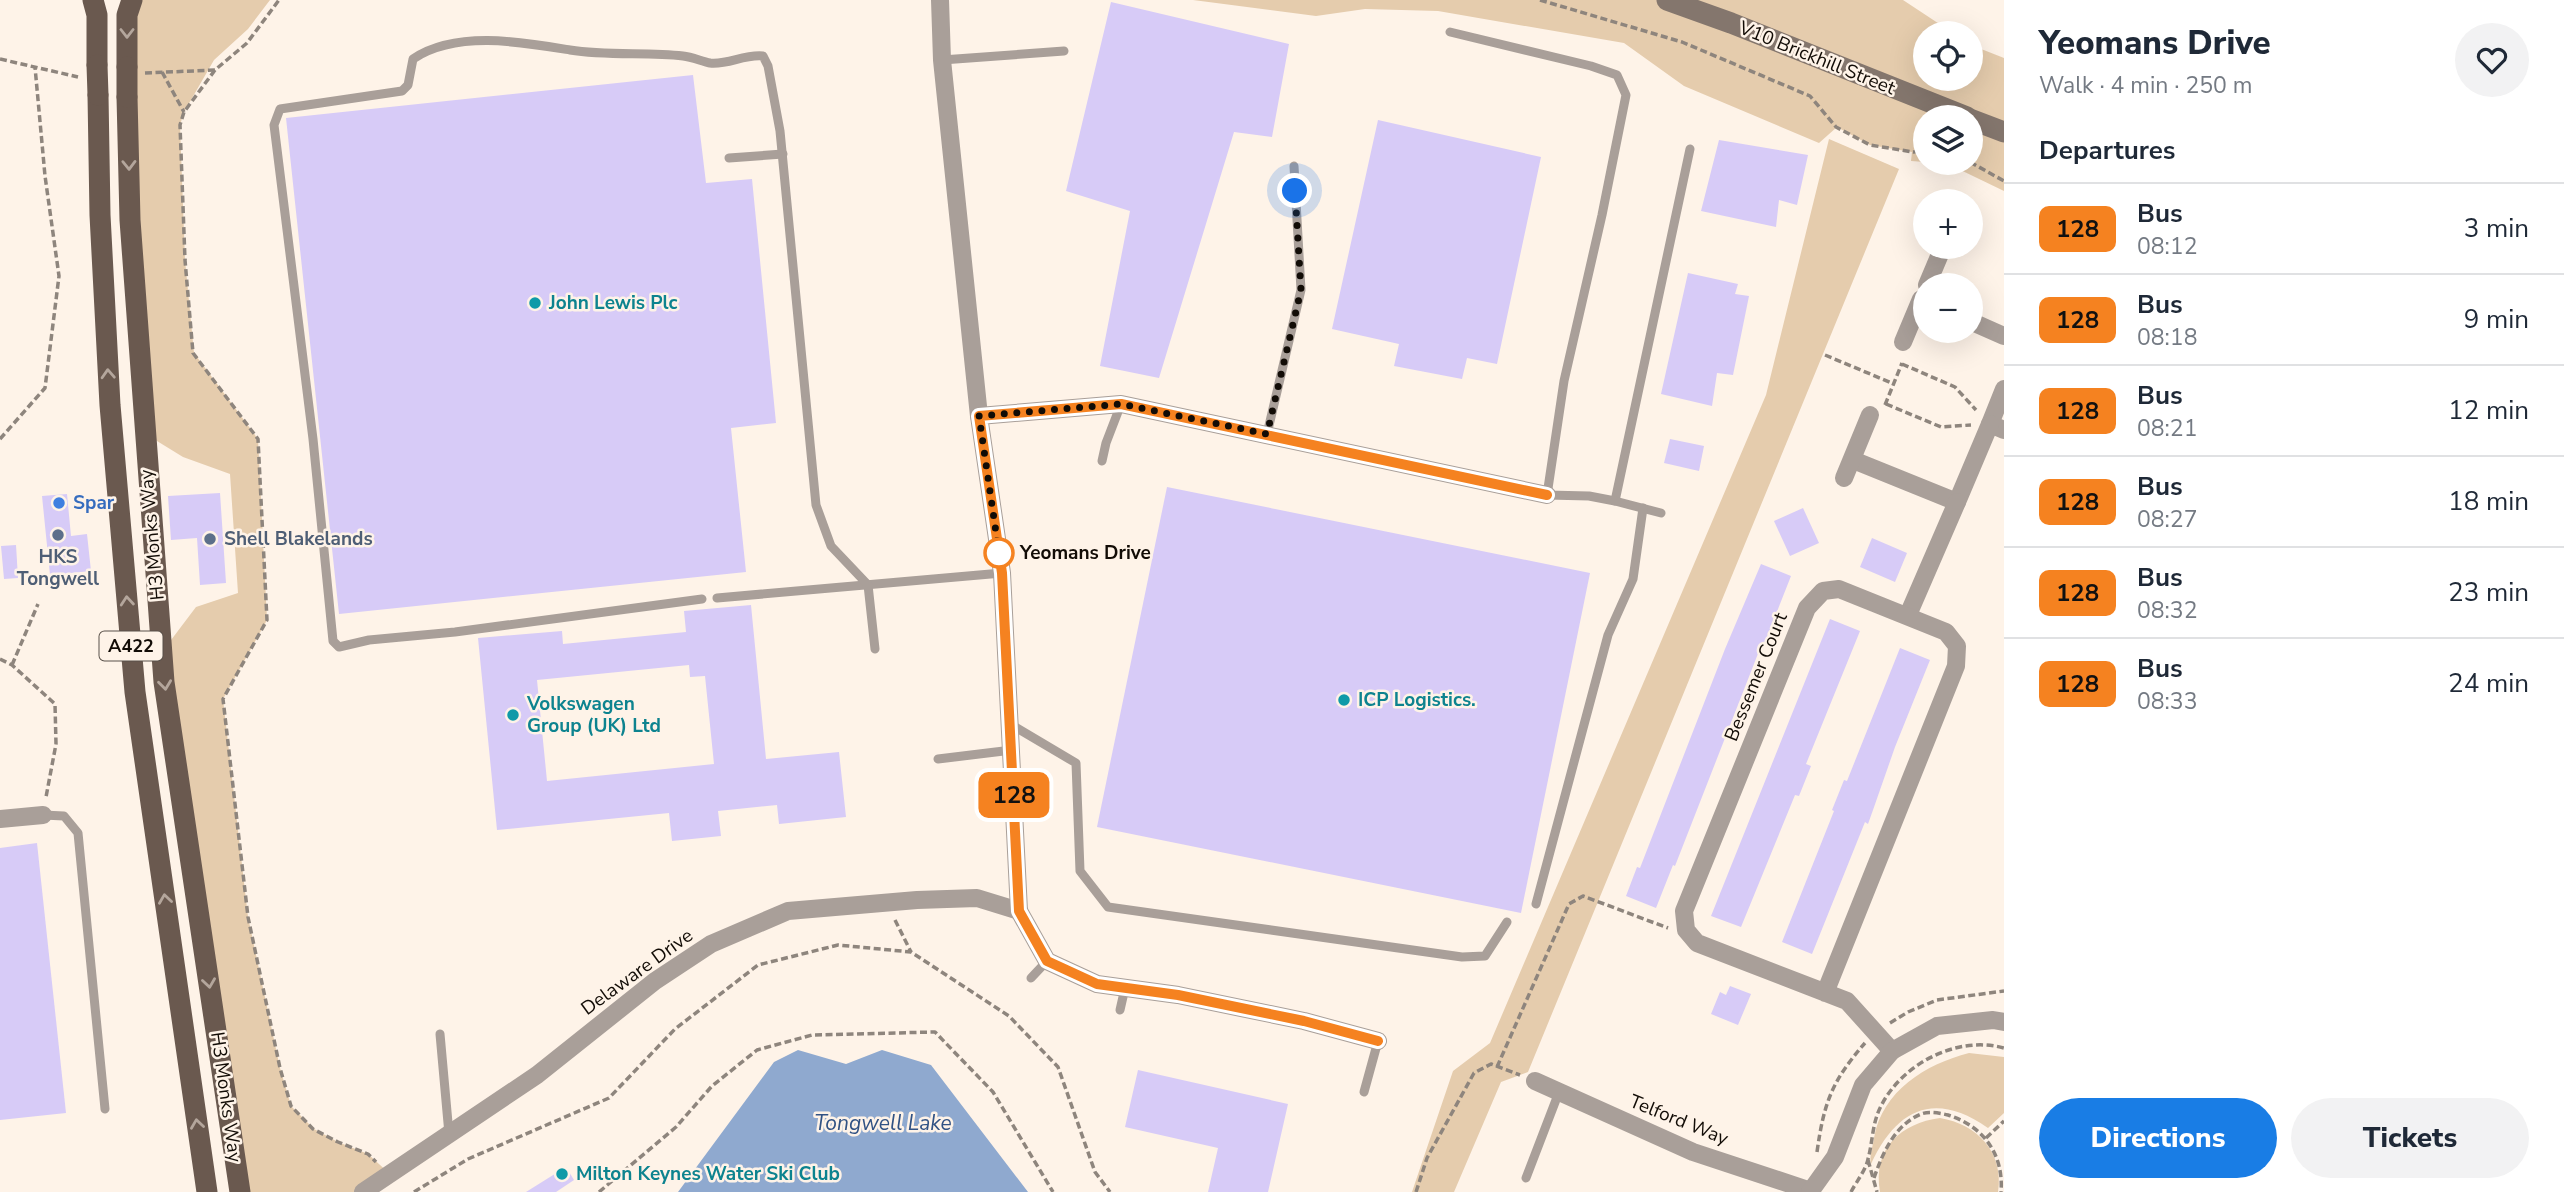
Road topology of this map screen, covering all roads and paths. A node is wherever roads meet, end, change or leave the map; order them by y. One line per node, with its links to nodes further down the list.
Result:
1 (93, 0): 15 (main road, H3 Monks Way / A422)
2 (132, 0): 12 (main road, H3 Monks Way / A422, one-way to 12)
3 (279, 0): 13 (path)
4 (940, 0): 10 (street)
5 (1540, 0): 21 (path)
6 (1667, 0): 16 (street, V10 Brickhill Street)
7 (1450, 32): 45 (lane)
8 (1064, 51): 10 (lane)
9 (0, 59): 11 (path)
10 (942, 60): 38 (street)
11 (35, 67): 15 (path); 41 (path)
12 (133, 70): 14 (path); 92 (main road, H3 Monks Way / A422, one-way to 92, bridge)
13 (215, 70): 14 (path); 17 (path)
14 (162, 72): 17 (path)
15 (95, 79): 94 (main road, H3 Monks Way / A422, one-way to 15)
16 (1936, 105)
17 (184, 112): 89 (path)
18 (1983, 124): 19 (street, V10 Brickhill Street)
19 (2004, 132)
20 (1690, 149): 46 (lane)
21 (1913, 152)
22 (783, 154): 23 (lane); 51 (lane); 53 (lane)
23 (729, 158)
24 (1294, 166): 40 (lane)
25 (1983, 169): 26 (path)
26 (2004, 181)
27 (1913, 319): 30 (street)
28 (1983, 327): 29 (street)
29 (2004, 336)
30 (1903, 342): 32 (path)
31 (1825, 355): 33 (path)
32 (1902, 364): 33 (path); 39 (path)
33 (1894, 384): 36 (path)
34 (2004, 389): 39 (street)
35 (1121, 404): 38 (street); 40 (street); 43 (lane)
36 (1886, 404): 37 (path); 39 (path)
37 (1870, 415): 42 (street)
38 (979, 416): 50 (street)
39 (1997, 427): 47 (street)
40 (1267, 434): 45 (street)
41 (0, 439)
42 (1853, 460): 44 (street); 47 (street)
43 (1101, 461)
44 (1844, 478)
45 (1547, 495): 46 (lane)
46 (1615, 501): 48 (lane)
47 (1957, 502): 55 (street)
48 (1643, 508): 49 (lane); 65 (lane)
49 (1661, 513)
50 (1002, 573): 51 (lane); 59 (street)
51 (868, 584): 52 (lane); 56 (lane)
52 (717, 598)
53 (702, 599)
54 (38, 604): 58 (path)
55 (1908, 615): 68 (street, Bessemer Court); 73 (street, Bessemer Court)
56 (874, 649)
57 (0, 659): 58 (path)
58 (12, 665): 62 (path)
59 (1010, 724): 60 (street); 67 (lane)
60 (1012, 750): 61 (lane); 66 (street)
61 (937, 759)
62 (43, 815): 63 (street); 84 (lane)
63 (0, 819)
64 (887, 903): 66 (street, Delaware Drive); 69 (path); 86 (street, Delaware Drive)
65 (1536, 904)
66 (1019, 911): 70 (street)
67 (1507, 922)
68 (1686, 930): 73 (street); 80 (path)
69 (911, 952): 96 (path); 99 (path)
70 (1047, 961): 71 (lane); 72 (street)
71 (1031, 978)
72 (1125, 988): 74 (lane); 77 (street)
73 (1825, 993): 79 (street)
74 (1120, 1010)
75 (2004, 1022): 79 (street)
76 (440, 1034): 86 (lane)
77 (1378, 1041): 82 (lane)
78 (2004, 1048): 88 (path)
79 (1892, 1051): 93 (street)
80 (1497, 1067): 81 (path); 100 (path)
81 (1535, 1081): 83 (street, Telford Way)
82 (1364, 1092)
83 (1559, 1092): 90 (lane); 93 (street, Telford Way)
84 (105, 1110)
85 (2004, 1121): 87 (path)
86 (449, 1135): 89 (street, Delaware Drive)
87 (1986, 1138): 91 (path); 103 (path)
88 (1868, 1160): 91 (path); 101 (path)
89 (391, 1175): 95 (street, Delaware Drive)
90 (1526, 1178)
91 (1874, 1178): 102 (path)
92 (239, 1186)
93 (1810, 1191)
94 (207, 1192)
95 (363, 1192)
96 (414, 1192)
97 (599, 1192): 98 (path)
98 (1054, 1192)
99 (1110, 1192)
100 (1416, 1192)
101 (1851, 1192)
102 (1877, 1192)
103 (2001, 1192)

